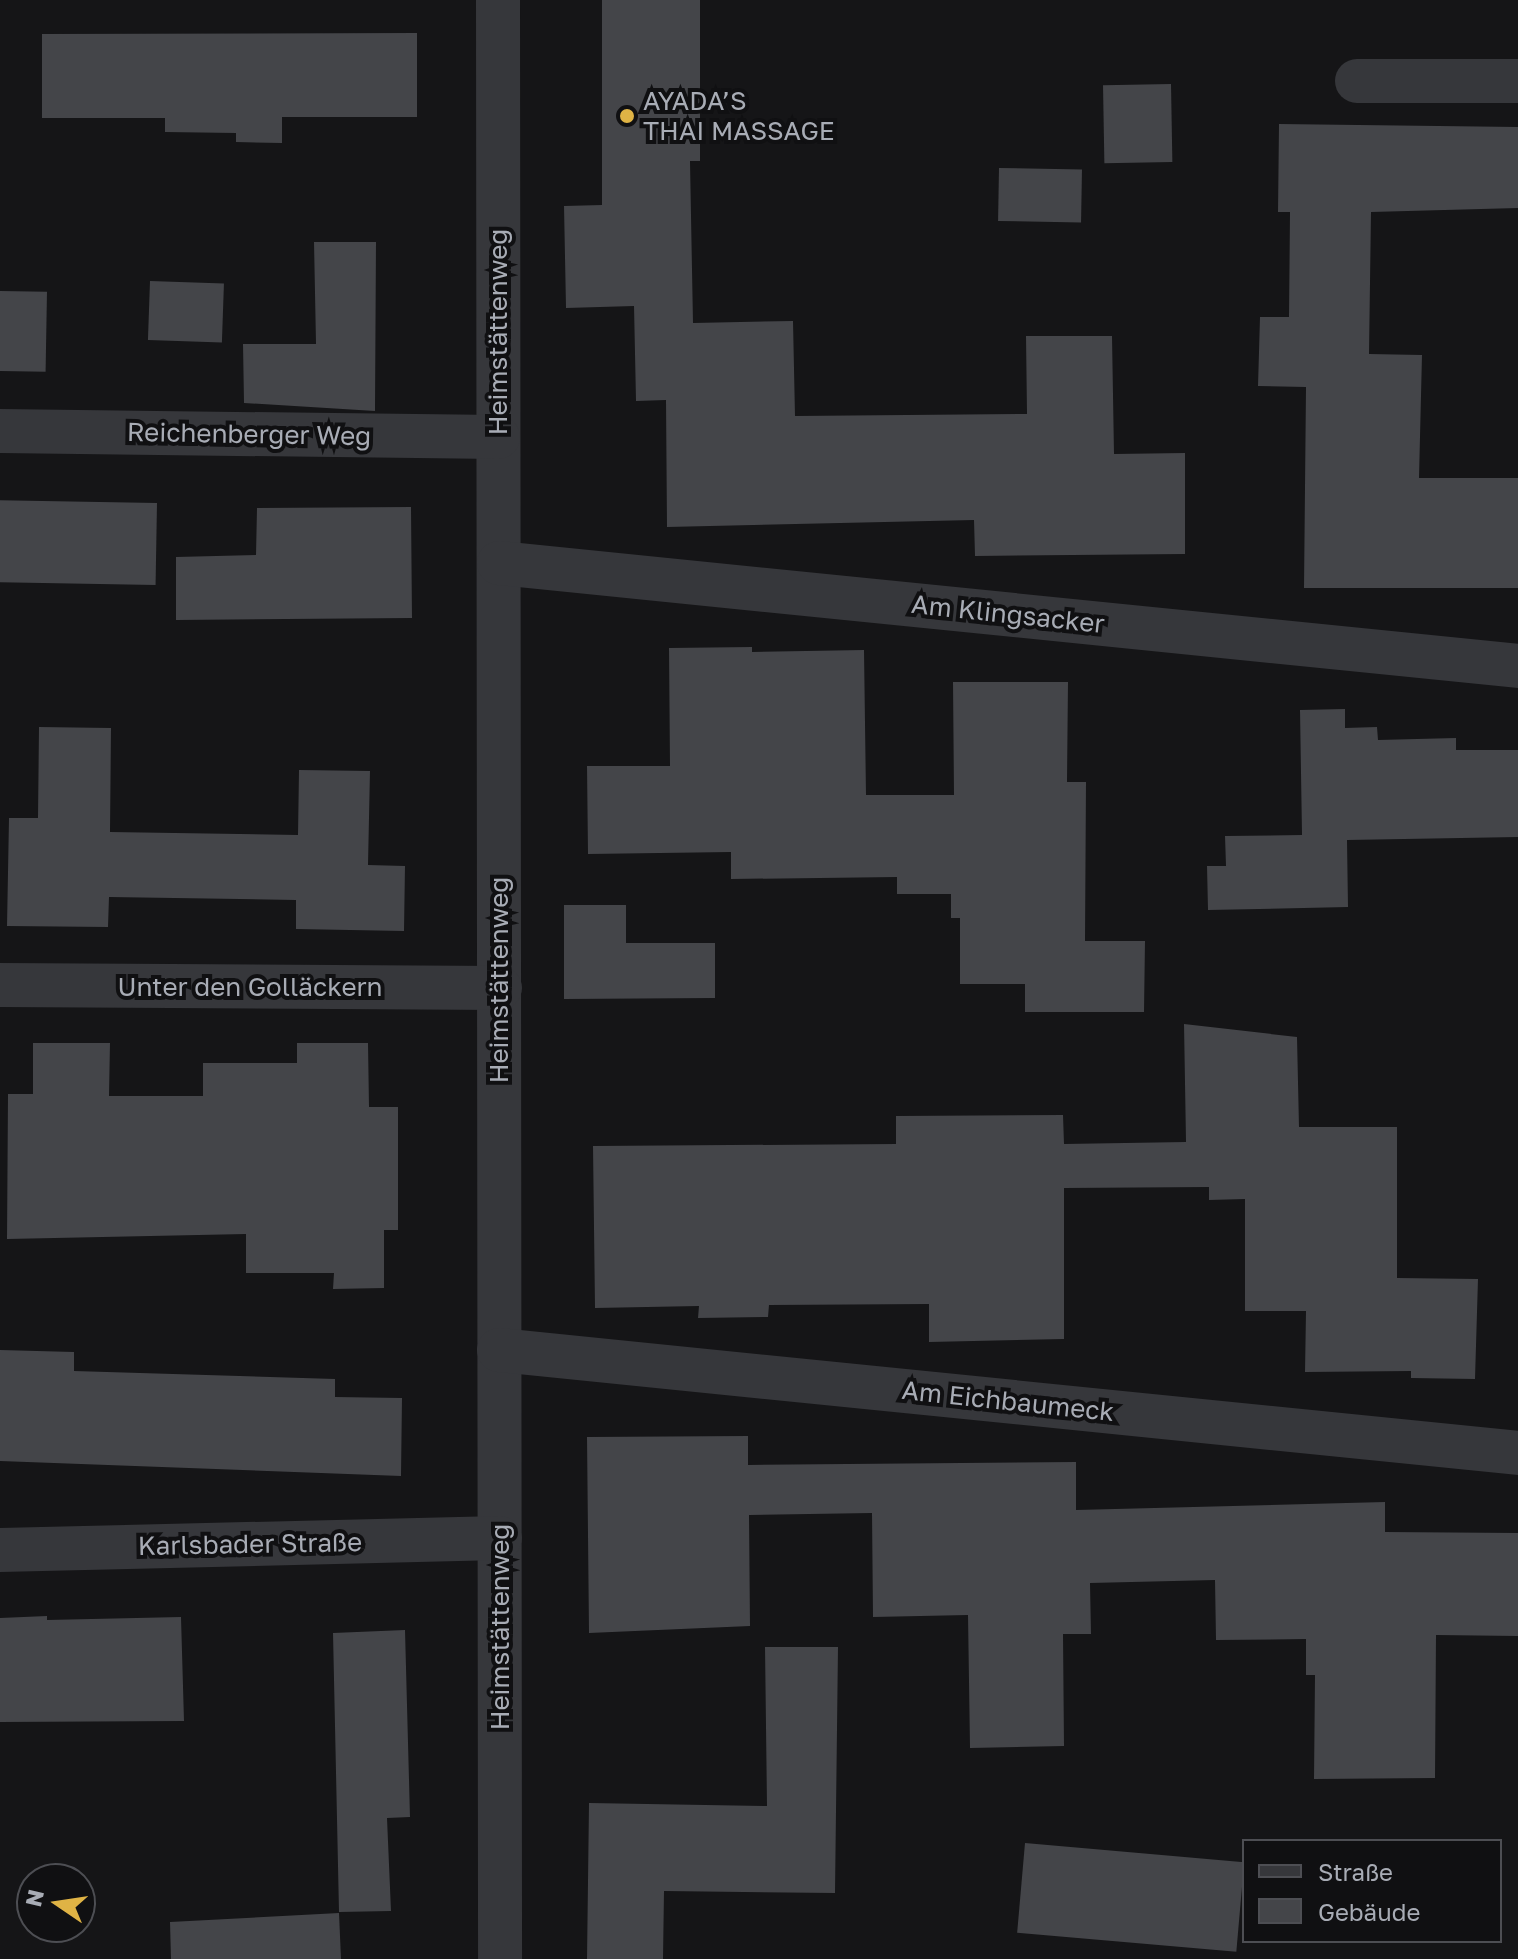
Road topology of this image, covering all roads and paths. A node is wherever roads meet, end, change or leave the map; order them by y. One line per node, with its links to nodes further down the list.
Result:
1 (498, 0): 5 (street, Heimstättenweg)
2 (1357, 81): 3 (street)
3 (1518, 81)
4 (0, 431): 5 (street, Reichenberger Weg)
5 (498, 437): 6 (street, Heimstättenweg)
6 (499, 563): 7 (street, Am Klingsacker); 9 (street, Heimstättenweg)
7 (1518, 666)
8 (0, 985): 9 (street, Unter den Golläckern)
9 (500, 988): 10 (street, Heimstättenweg)
10 (499, 1350): 11 (street, Am Eichbaumeck); 12 (street, Heimstättenweg)
11 (1518, 1453)
12 (500, 1538): 13 (street, Karlsbader Straße); 14 (street, Heimstättenweg)
13 (0, 1550)
14 (500, 1959)

